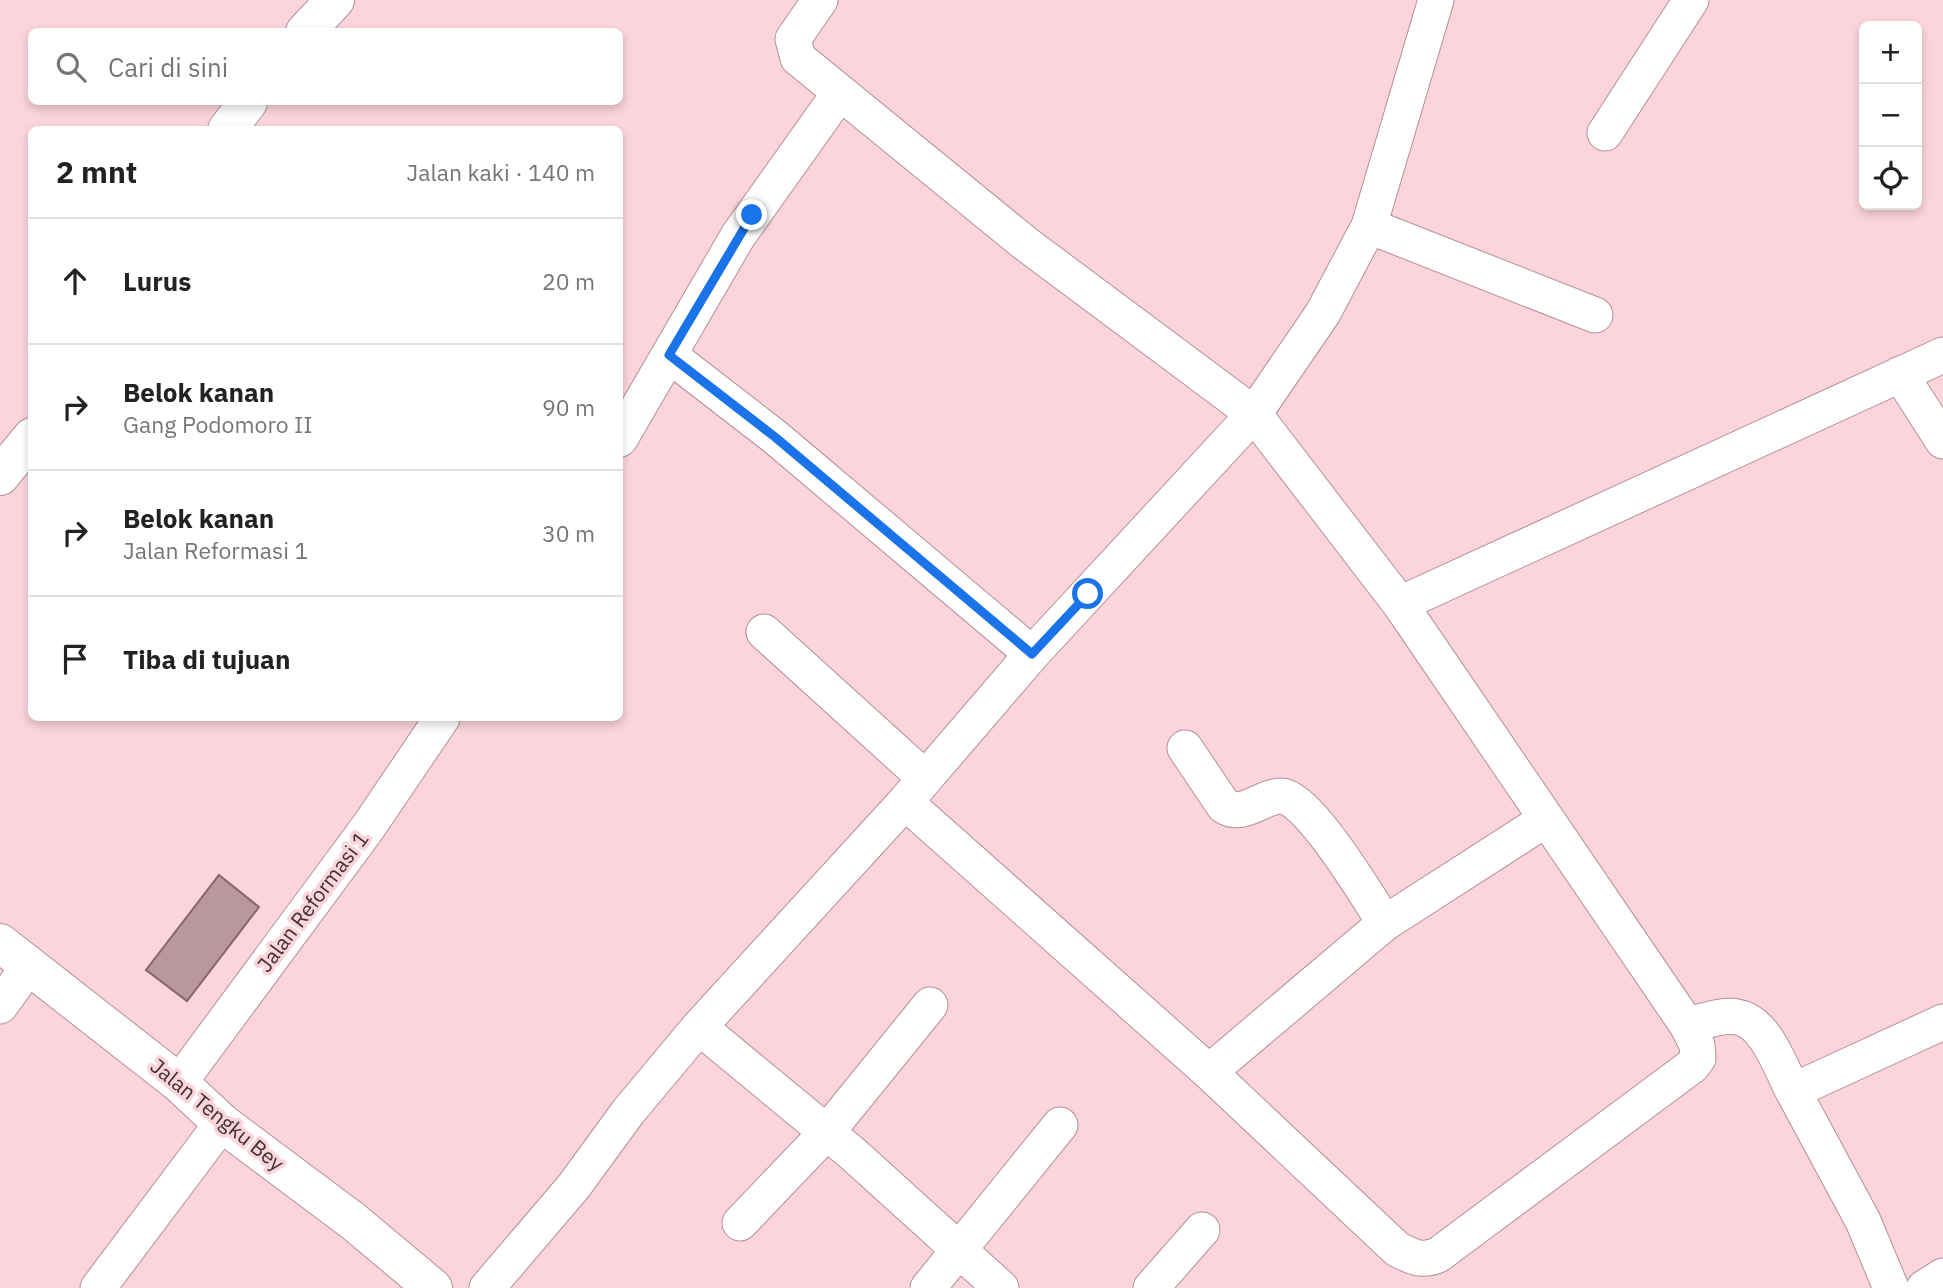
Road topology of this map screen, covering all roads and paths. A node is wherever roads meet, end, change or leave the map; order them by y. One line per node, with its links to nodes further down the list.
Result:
1 (335, 0): 5 (main road)
2 (820, 0): 6 (street)
3 (1436, 0): 10 (street)
4 (1691, 0): 9 (street)
5 (309, 28)
6 (839, 94): 12 (street); 16 (street)
7 (246, 105): 8 (main road)
8 (230, 126)
9 (1605, 133)
10 (1370, 226): 11 (street); 16 (street)
11 (1595, 315)
12 (669, 355): 15 (street); 23 (street)
13 (1943, 355): 14 (street)
14 (1900, 374): 18 (street); 21 (street)
15 (632, 390): 17 (street)
16 (1255, 414): 21 (street); 23 (street)
17 (623, 427)
18 (1943, 440)
19 (28, 441): 20 (main road)
20 (0, 477)
21 (1400, 604): 27 (street)
22 (764, 632): 26 (street)
23 (1032, 654): 26 (street)
24 (440, 721): 37 (street, Jalan Reformasi 1)
25 (1185, 748): 28 (street)
26 (915, 790): 35 (street); 36 (street)
27 (1545, 820): 28 (street); 34 (street)
28 (1385, 923): 36 (street)
29 (0, 943): 30 (main road, Jalan Tengku Bey)
30 (29, 967): 32 (street); 37 (main road, Jalan Tengku Bey)
31 (930, 1005): 41 (street)
32 (0, 1006)
33 (1943, 1022): 38 (street)
34 (1687, 1025): 36 (street); 38 (street)
35 (699, 1027): 41 (street); 48 (street)
36 (1209, 1072)
37 (179, 1083): 39 (main road, Jalan Tengku Bey)
38 (1793, 1091): 52 (street)
39 (222, 1123): 46 (street); 47 (main road, Jalan Tengku Bey)
40 (1060, 1125): 44 (street)
41 (827, 1132): 42 (street); 44 (street)
42 (740, 1223)
43 (1202, 1230): 51 (street)
44 (959, 1250): 49 (street); 50 (street)
45 (1943, 1276): 53 (street)
46 (98, 1288)
47 (433, 1288)
48 (487, 1288)
49 (928, 1288)
50 (1001, 1288)
51 (1151, 1288)
52 (1891, 1288)
53 (1924, 1288)

